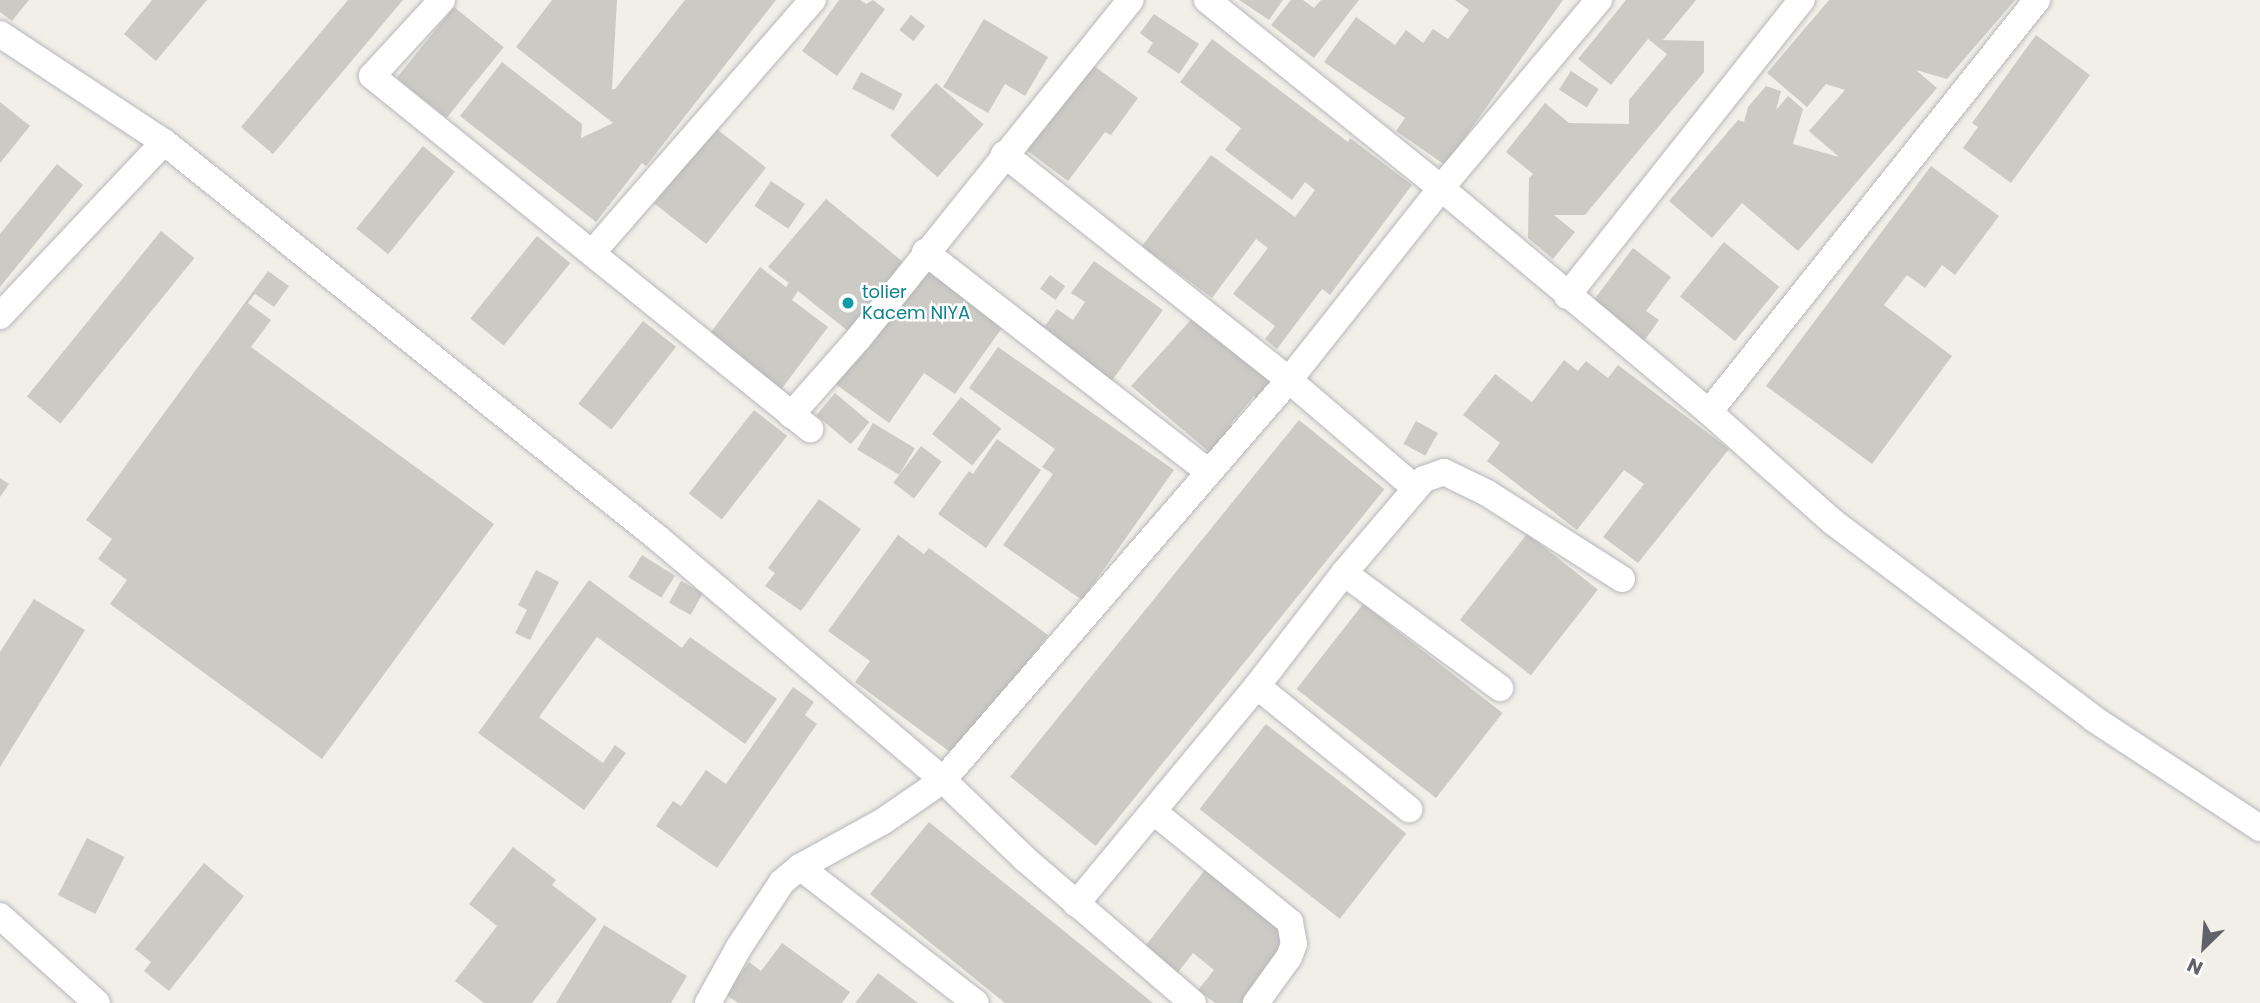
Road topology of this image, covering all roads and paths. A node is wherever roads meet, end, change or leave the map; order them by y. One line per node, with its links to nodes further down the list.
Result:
1 (442, 0): 13 (street)
2 (813, 0): 13 (street)
3 (1130, 0): 10 (street)
4 (1207, 0): 11 (street)
5 (1802, 0): 14 (street)
6 (2037, 0): 17 (street)
7 (1595, 2): 11 (street)
8 (0, 34): 9 (street)
9 (164, 142): 15 (street); 24 (street)
10 (1004, 154): 12 (street); 16 (street)
11 (1441, 188): 14 (street); 16 (street)
12 (925, 252): 13 (street); 18 (street)
13 (592, 253)
14 (1567, 296): 17 (street)
15 (0, 316)
16 (1289, 380): 18 (street); 19 (street)
17 (1709, 412): 27 (street)
18 (1209, 472): 24 (street)
19 (1415, 488): 20 (street); 21 (street)
20 (1344, 573): 22 (street); 23 (street)
21 (1622, 579)
22 (1257, 686): 25 (street); 26 (street)
23 (1500, 688)
24 (943, 780): 28 (street); 29 (street)
25 (1409, 809)
26 (1154, 812): 29 (street); 35 (street)
27 (2260, 828)
28 (800, 867): 32 (street); 33 (street)
29 (1076, 904): 34 (street)
30 (0, 916): 31 (street)
31 (97, 1003)
32 (708, 1003)
33 (976, 1003)
34 (1192, 1003)
35 (1256, 1003)

